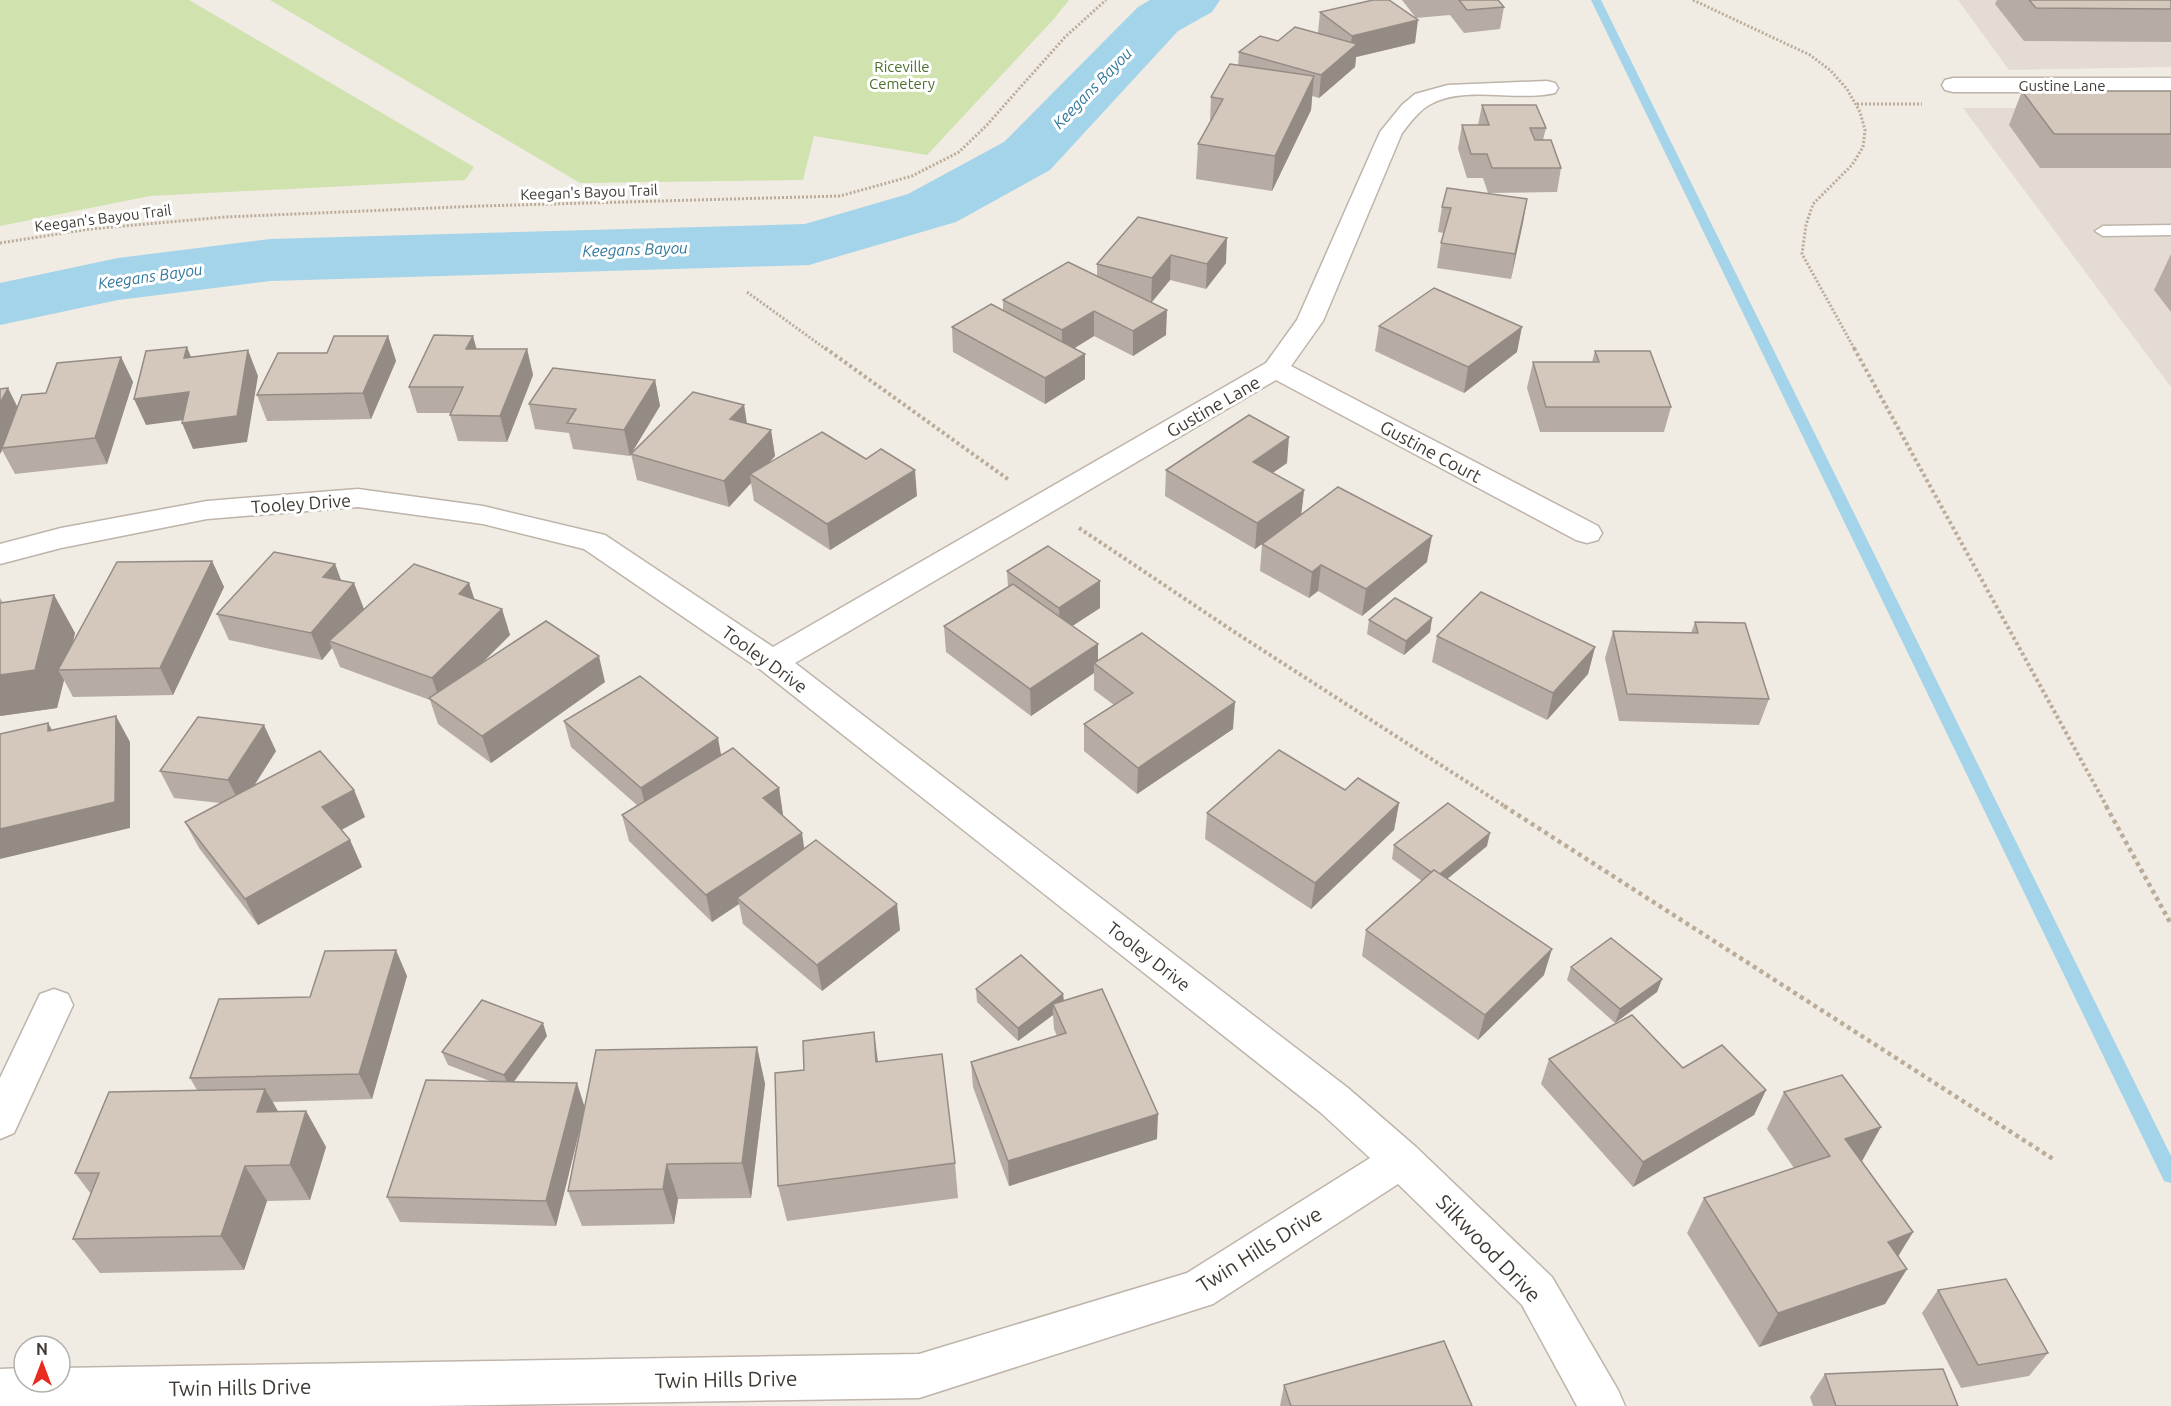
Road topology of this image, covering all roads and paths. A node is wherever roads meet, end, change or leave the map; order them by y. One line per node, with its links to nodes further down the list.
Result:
1 (1106, 0): 8 (path, Keegan's Bayou Trail)
2 (1693, 0): 15 (path)
3 (1953, 85): 4 (street, Gustine Lane)
4 (2171, 85)
5 (1546, 88): 10 (street, Gustine Lane)
6 (2171, 230): 7 (lane)
7 (2103, 231)
8 (0, 243)
9 (747, 292): 11 (path)
10 (1276, 369): 11 (street, Gustine Lane); 12 (street, Gustine Court)
11 (1044, 504): 14 (street, Gustine Lane); 18 (path)
12 (1587, 533)
13 (0, 554): 14 (street, Tooley Drive)
14 (772, 662): 19 (street, Tooley Drive)
15 (2171, 924)
16 (54, 1005): 17 (street)
17 (0, 1120)
18 (2053, 1159)
19 (1401, 1160): 20 (street, Twin Hills Drive); 21 (street, Silkwood Drive)
20 (0, 1391)
21 (1602, 1406)

